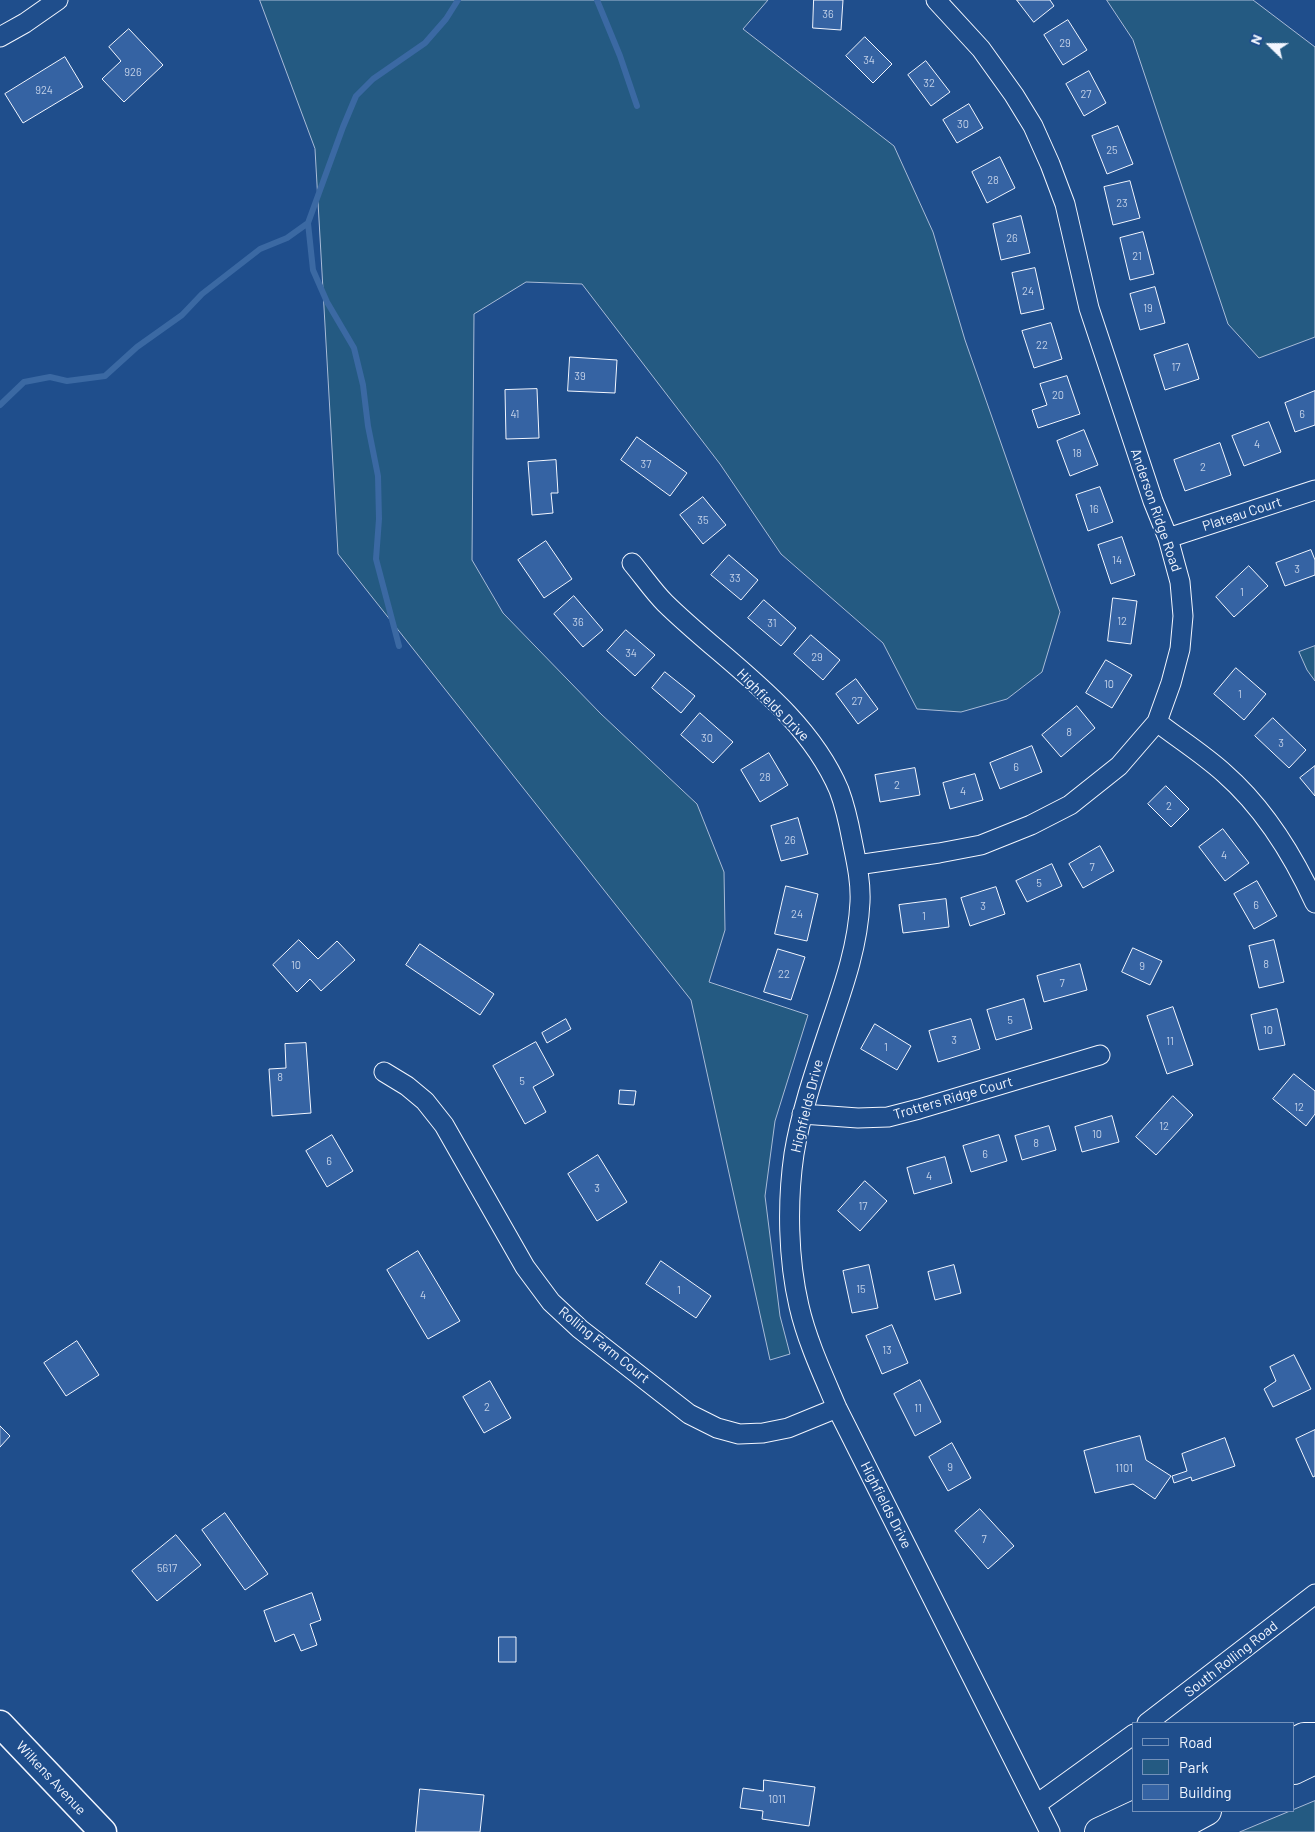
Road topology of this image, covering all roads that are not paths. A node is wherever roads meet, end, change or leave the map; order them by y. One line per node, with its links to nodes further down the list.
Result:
1 (58, 0): 3 (street)
2 (936, 0): 5 (street, Anderson Ridge Road)
3 (0, 37)
4 (1315, 490): 5 (street, Plateau Court)
5 (1168, 538): 7 (street, Anderson Ridge Road)
6 (632, 562): 8 (street, Highfields Drive)
7 (1157, 722): 8 (street, Anderson Ridge Road); 9 (street)
8 (857, 865): 12 (street, Highfields Drive)
9 (1315, 903)
10 (1100, 1055): 12 (street, Trotters Ridge Court)
11 (384, 1072): 13 (street, Rolling Farm Court)
12 (802, 1114): 13 (street, Highfields Drive)
13 (838, 1408): 24 (street, Highfields Drive)
14 (1315, 1594): 15 (street, South Rolling Road)
15 (1148, 1722)
16 (0, 1724): 28 (main road, Wilkens Avenue)
17 (1132, 1735): 24 (street)
18 (1315, 1737): 19 (main road)
19 (1295, 1742)
20 (1315, 1753): 22 (main road)
21 (1315, 1760): 23 (main road)
22 (1295, 1762)
23 (1295, 1770)
24 (1037, 1804): 29 (street, Highfields Drive)
25 (1142, 1812): 30 (main road)
26 (1182, 1812): 31 (main road)
27 (1205, 1812): 32 (main road)
28 (103, 1832)
29 (1050, 1832)
30 (1099, 1832)
31 (1137, 1832)
32 (1168, 1832)

